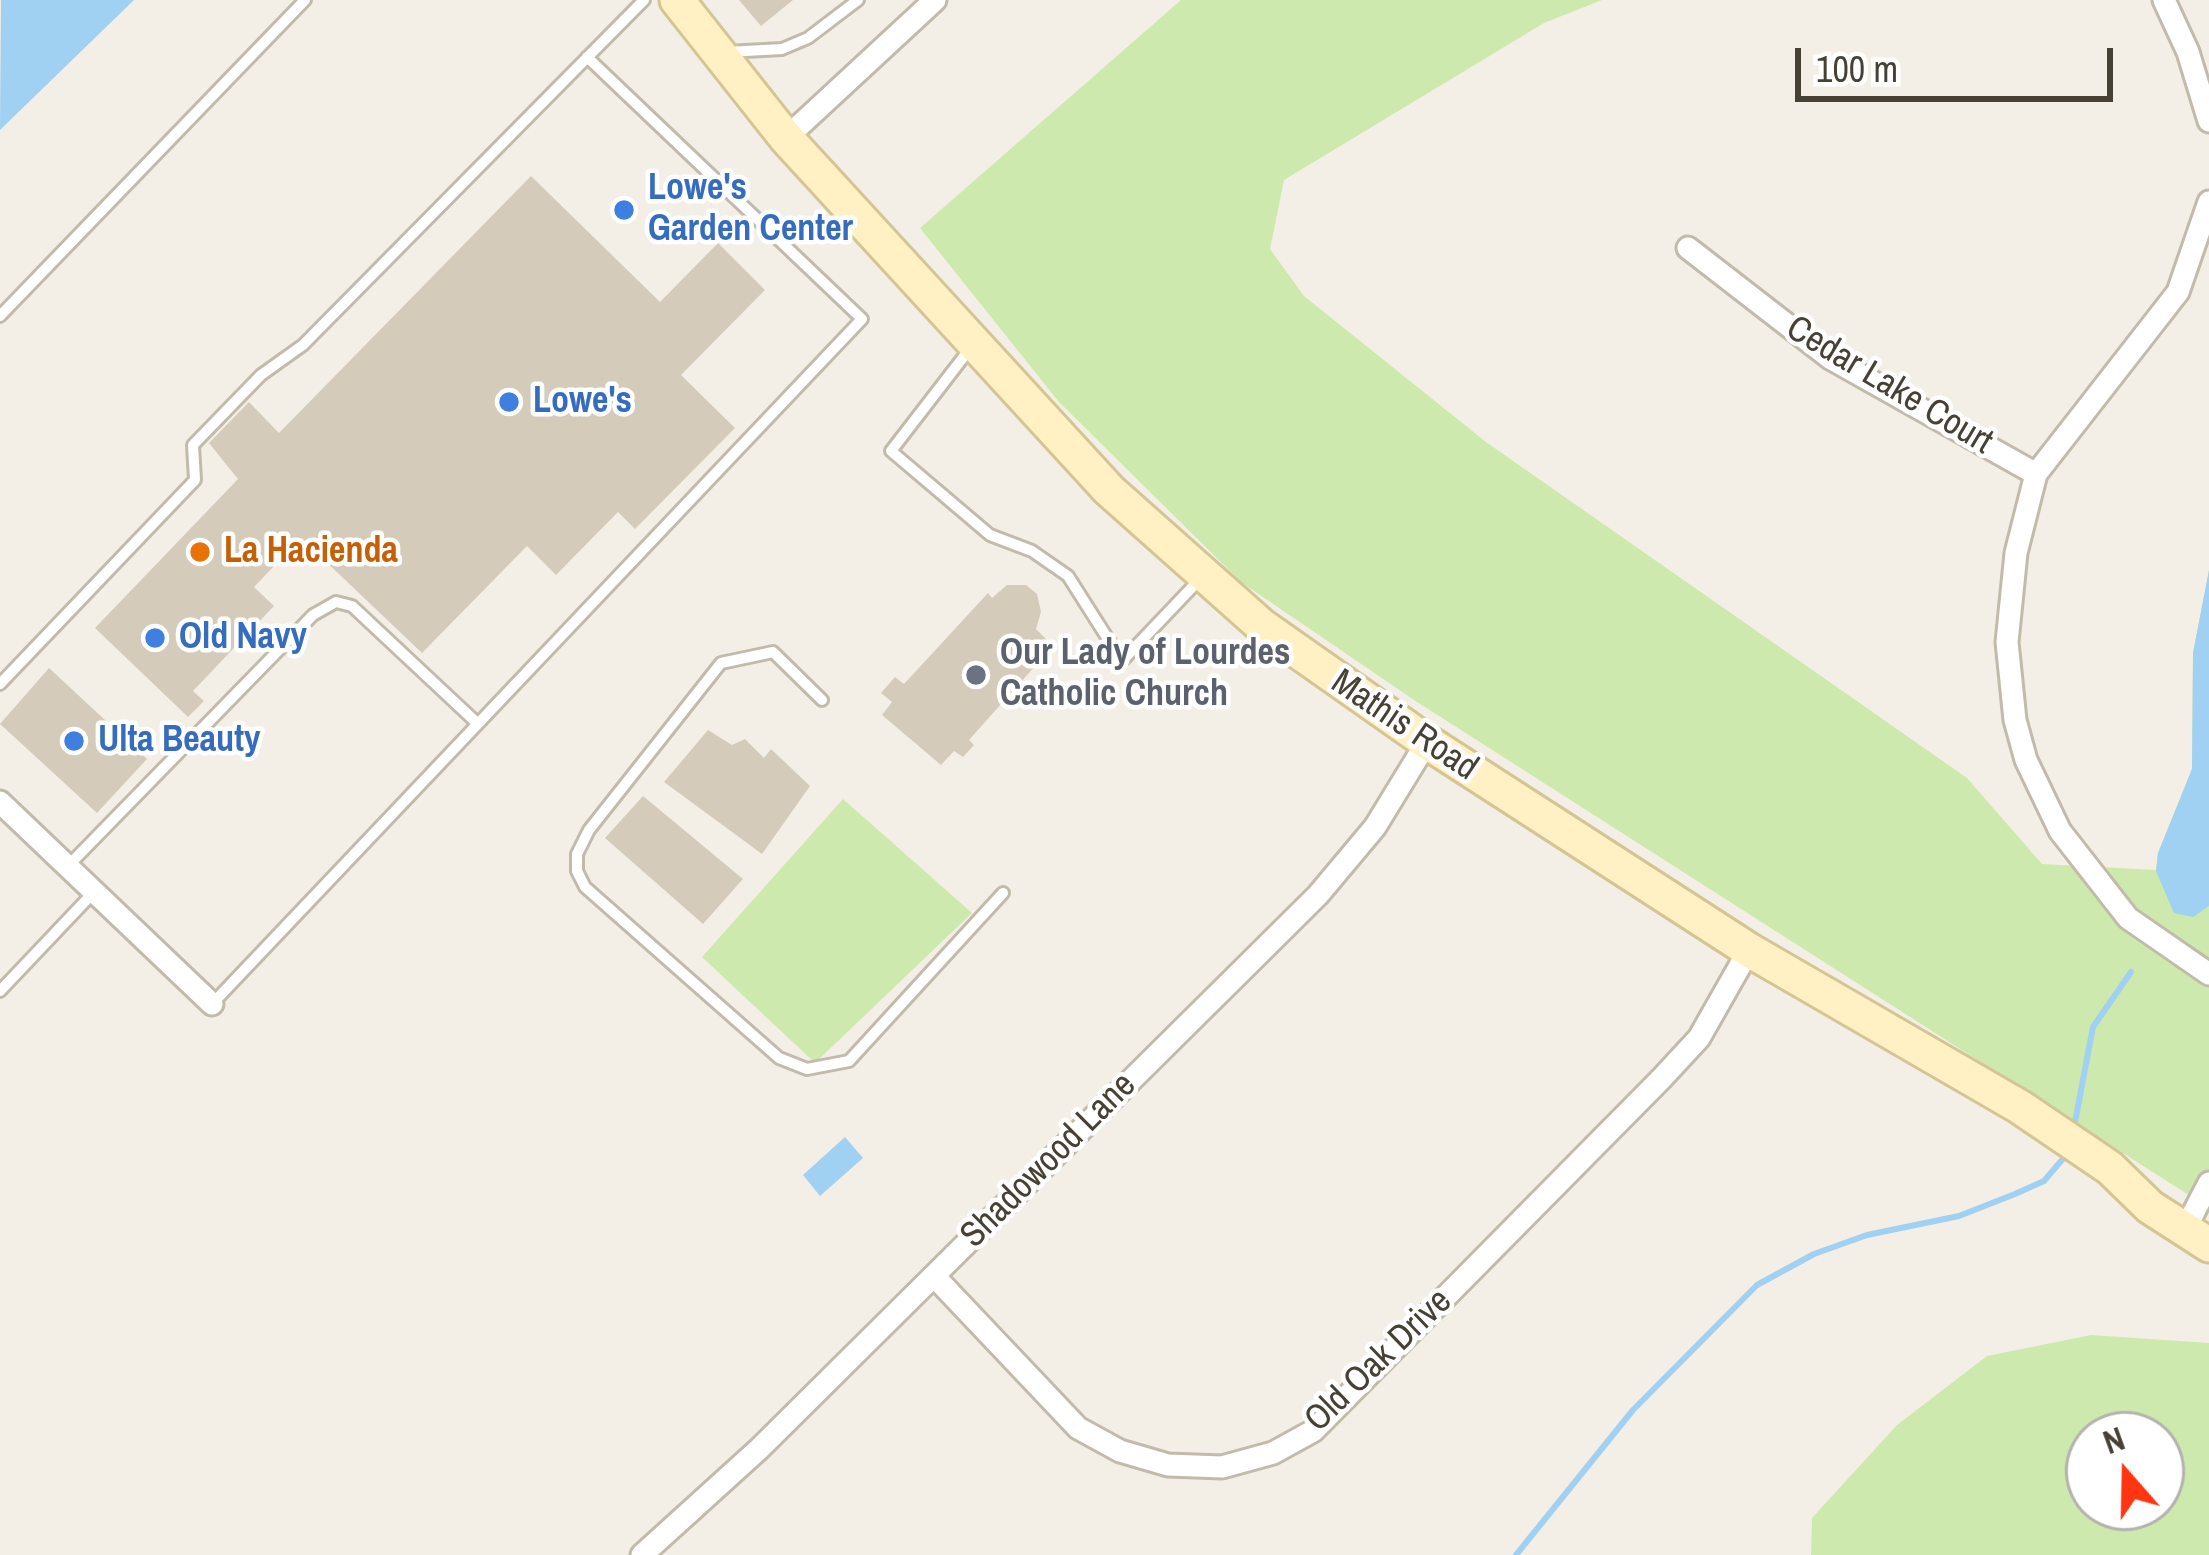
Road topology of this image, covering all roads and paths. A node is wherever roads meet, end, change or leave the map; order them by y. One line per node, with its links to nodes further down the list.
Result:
1 (304, 0): 13 (lane)
2 (644, 0): 8 (lane)
3 (677, 0): 7 (street, Mathis Road)
4 (858, 0): 7 (lane)
5 (935, 0): 10 (street)
6 (2164, 0): 9 (street)
7 (718, 52): 10 (street, Mathis Road)
8 (587, 57): 17 (lane); 19 (lane)
9 (2209, 121)
10 (786, 138): 14 (street, Mathis Road)
11 (2209, 202): 15 (street)
12 (1688, 248): 15 (street, Cedar Lake Court)
13 (0, 316)
14 (974, 344): 16 (street, Mathis Road); 16 (lane)
15 (2036, 474): 26 (street)
16 (1202, 577): 20 (street, Mathis Road)
17 (0, 684)
18 (822, 700): 24 (lane)
19 (477, 723): 22 (lane); 28 (lane)
20 (1427, 742): 25 (street, Mathis Road); 31 (street, Shadowood Lane)
21 (0, 802): 22 (street)
22 (67, 867): 23 (street)
23 (93, 893): 27 (lane); 28 (street)
24 (1003, 893)
25 (1749, 950): 30 (street, Mathis Road); 31 (street, Old Oak Drive)
26 (2209, 974)
27 (0, 991)
28 (212, 1004)
29 (2209, 1183): 30 (street)
30 (2197, 1237)
31 (934, 1276): 32 (street, Shadowood Lane)
32 (642, 1555)

